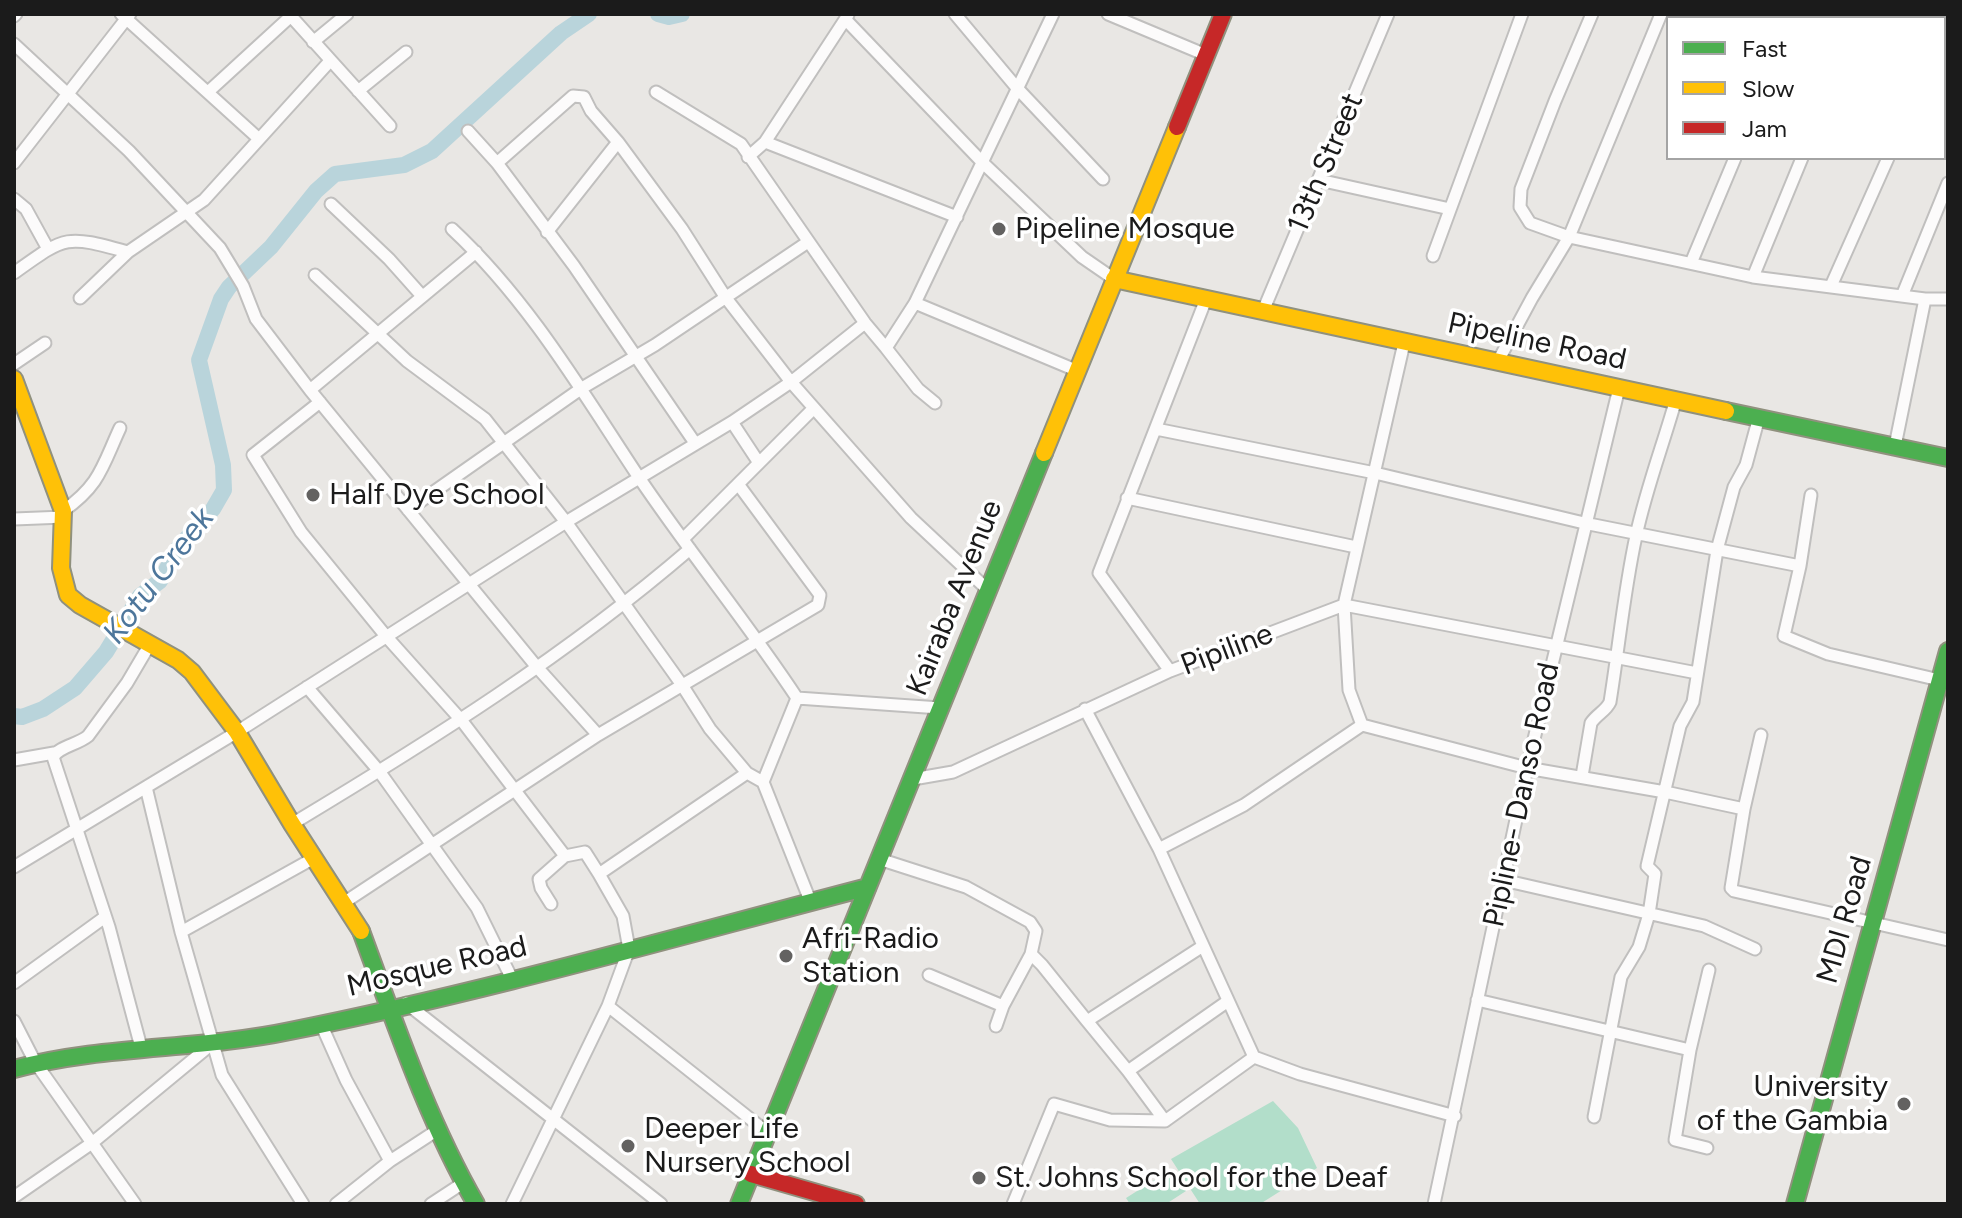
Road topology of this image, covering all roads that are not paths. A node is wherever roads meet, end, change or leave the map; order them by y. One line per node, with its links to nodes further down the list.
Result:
1 (347, 14): 13 (street)
2 (955, 14): 18 (street)
3 (1053, 14): 18 (street)
4 (1108, 14): 16 (street)
5 (1223, 14): 16 (street, Kairaba Avenue)
6 (1388, 14): 36 (street, 13th Street)
7 (1522, 14): 40 (street)
8 (1592, 14): 45 (street)
9 (1661, 14): 45 (street)
10 (290, 15): 13 (street); 20 (street)
11 (126, 16): 20 (street); 22 (street)
12 (847, 17): 27 (street); 34 (street)
13 (313, 42): 17 (street)
14 (14, 44): 22 (street)
15 (406, 52): 19 (street)
16 (1206, 55): 55 (street, Kairaba Avenue)
17 (330, 61): 19 (street); 25 (street)
18 (1017, 88): 34 (street); 35 (street)
19 (358, 91): 23 (street)
20 (208, 92): 25 (street)
21 (656, 92): 28 (street)
22 (68, 96): 32 (street); 41 (street)
23 (390, 126)
24 (468, 131): 33 (street)
25 (258, 138): 41 (street)
26 (618, 142): 33 (street); 44 (street); 60 (street)
27 (765, 142): 28 (street); 42 (street)
28 (748, 157): 46 (street)
29 (1734, 160): 51 (street)
30 (1801, 160): 54 (street)
31 (1887, 160): 56 (street)
32 (14, 163)
33 (497, 163): 44 (street)
34 (983, 163): 42 (street); 55 (street)
35 (1103, 179)
36 (1319, 180): 40 (street); 65 (street, 13th Street)
37 (1948, 183): 58 (street)
38 (14, 199): 47 (street)
39 (331, 204): 57 (street)
40 (1450, 209): 50 (street)
41 (187, 212): 48 (street); 79 (street)
42 (957, 217): 64 (street)
43 (452, 229): 49 (street)
44 (547, 232): 71 (street)
45 (1569, 237): 51 (street); 72 (street)
46 (808, 242): 60 (street); 66 (street)
47 (48, 249): 48 (street); 52 (street)
48 (128, 252): 59 (street)
49 (476, 252): 57 (street); 77 (street)
50 (1433, 256)
51 (1691, 263): 54 (street)
52 (14, 273)
53 (315, 275): 67 (street)
54 (1753, 277): 56 (street)
55 (1114, 279): 61 (street, Pipeline Road); 74 (street, Kairaba Avenue)
56 (1831, 286): 58 (street)
57 (422, 296): 67 (street)
58 (1902, 296): 62 (street)
59 (80, 298)
60 (726, 298): 71 (street); 76 (street)
61 (1206, 299): 65 (street, Pipeline Road); 87 (street)
62 (1925, 299): 63 (street); 90 (street)
63 (1948, 299)
64 (915, 303): 70 (street); 74 (street)
65 (1263, 311): 69 (street, Pipeline Road)
66 (865, 323): 70 (street); 76 (street)
67 (378, 334): 79 (street); 88 (street)
68 (45, 343): 73 (street)
69 (1404, 343): 72 (street, Pipeline Road); 93 (street)
70 (886, 348): 82 (street)
71 (637, 356): 77 (street); 89 (street)
72 (1497, 363): 78 (street, Pipeline Road)
73 (14, 364)
74 (1078, 371): 109 (street, Kairaba Avenue)
75 (14, 379): 99 (street)
76 (791, 382): 83 (street); 85 (street)
77 (582, 388): 88 (street); 94 (street)
78 (1619, 388): 80 (street, Pipeline Road); 102 (street, Pipline- Danso Road)
79 (310, 390): 81 (street)
80 (1676, 399): 84 (street, Pipeline Road); 103 (street)
81 (320, 402): 98 (street); 112 (street)
82 (935, 403)
83 (814, 408): 92 (street); 109 (street)
84 (1759, 417): 90 (street, Pipeline Road); 106 (street)
85 (732, 422): 89 (street); 92 (street)
86 (120, 428): 99 (street)
87 (1156, 429): 93 (street); 97 (street)
88 (504, 443): 98 (street); 101 (street)
89 (695, 443): 94 (street)
90 (1895, 446): 91 (street, Pipeline Road)
91 (1948, 458)
92 (759, 463): 95 (street)
93 (1375, 473): 102 (street); 105 (street)
94 (639, 477): 101 (street); 104 (street)
95 (738, 484): 104 (street); 113 (street)
96 (1811, 495): 107 (street)
97 (1127, 498): 105 (street); 119 (street)
98 (408, 510): 108 (street)
99 (63, 514): 100 (street); 114 (street)
100 (14, 519)
101 (566, 522): 108 (street); 110 (street)
102 (1584, 523): 103 (street); 115 (street, Pipline- Danso Road)
103 (1637, 534): 106 (street); 117 (street)
104 (686, 544): 110 (street); 113 (street)
105 (1356, 547): 111 (street)
106 (1717, 550): 107 (street); 120 (street)
107 (1800, 566): 121 (street)
108 (470, 583): 112 (street); 118 (street)
109 (988, 590): 125 (street, Kairaba Avenue)
110 (624, 604): 118 (street); 122 (street)
111 (1344, 605): 115 (street); 119 (street, Pipiline); 128 (street)
112 (385, 635): 123 (street); 127 (street)
113 (759, 639): 122 (street); 124 (street)
114 (150, 644): 129 (street); 132 (street)
115 (1555, 645): 117 (street); 134 (street, Pipline- Danso Road)
116 (1948, 651): 121 (street, MDI Road)
117 (1617, 656): 120 (street); 137 (street)
118 (536, 666): 127 (street); 130 (street)
119 (1170, 671): 126 (street, Pipiline)
120 (1697, 673): 142 (street)
121 (1944, 680): 160 (street, MDI Road)
122 (682, 685): 130 (street); 136 (street)
123 (307, 687): 129 (street); 135 (street)
124 (797, 698): 125 (street); 139 (street)
125 (940, 708): 138 (street, Kairaba Avenue)
126 (1085, 709): 138 (street, Pipiline); 147 (street)
127 (462, 721): 135 (street); 141 (street)
128 (1362, 725): 134 (street); 147 (street)
129 (237, 732): 140 (street); 144 (street)
130 (598, 735): 141 (street)
131 (1761, 735): 143 (street)
132 (54, 753): 133 (street); 145 (street)
133 (14, 760)
134 (1527, 768): 137 (street); 153 (street, Pipline- Danso Road)
135 (379, 771): 144 (street); 146 (street)
136 (747, 773): 139 (street); 152 (street)
137 (1582, 776): 142 (street)
138 (913, 779): 150 (street, Kairaba Avenue)
139 (763, 782): 156 (street)
140 (146, 787): 145 (street); 161 (street)
141 (516, 790): 146 (street); 148 (street)
142 (1665, 792): 143 (street); 158 (street)
143 (1744, 809): 160 (street)
144 (292, 824): 149 (street)
145 (76, 829): 151 (street); 159 (street)
146 (432, 845): 155 (street); 169 (street)
147 (1159, 849): 163 (street)
148 (565, 856): 152 (street); 157 (street)
149 (314, 858): 155 (street); 161 (street)
150 (879, 859): 154 (street, Kairaba Avenue); 166 (street)
151 (14, 867)
152 (599, 874): 164 (street)
153 (1503, 880): 158 (street); 171 (street, Pipline- Danso Road)
154 (868, 887): 156 (street, Mosque Road); 193 (street, Kairaba Avenue)
155 (345, 902): 173 (street)
156 (811, 903): 164 (street, Mosque Road)
157 (551, 904)
158 (1649, 914): 165 (street); 180 (street)
159 (105, 917): 170 (street); 183 (street)
160 (1873, 924): 162 (street); 211 (street, MDI Road)
161 (181, 932): 181 (street)
162 (1948, 940)
163 (1203, 946): 172 (street); 177 (street)
164 (629, 949): 169 (street, Mosque Road); 174 (street)
165 (1755, 949)
166 (1031, 954): 175 (street); 177 (street)
167 (1709, 970): 182 (street)
168 (929, 975): 175 (street)
169 (512, 979): 173 (street, Mosque Road)
170 (14, 983)
171 (1477, 1000): 180 (street); 188 (street, Pipline- Danso Road)
172 (1228, 1001): 184 (street); 187 (street)
173 (398, 1005): 178 (street, Mosque Road); 190 (street); 192 (street)
174 (608, 1006): 190 (street); 193 (street)
175 (1003, 1006): 179 (street)
176 (14, 1021): 185 (street)
177 (1087, 1021): 187 (street)
178 (321, 1024): 181 (street, Mosque Road); 196 (street)
179 (996, 1026)
180 (1610, 1033): 182 (street); 189 (street)
181 (213, 1043): 183 (street, Mosque Road); 194 (street); 201 (street)
182 (1690, 1050): 195 (street)
183 (142, 1051): 185 (street, Mosque Road)
184 (1254, 1057): 188 (street); 191 (street)
185 (35, 1062): 186 (street, Mosque Road); 194 (street)
186 (14, 1069)
187 (1128, 1071): 191 (street)
188 (1455, 1116): 210 (street, Pipline- Danso Road)
189 (1594, 1117)
190 (554, 1120): 205 (street); 206 (street)
191 (1165, 1121): 209 (street)
192 (439, 1129): 196 (street); 198 (street)
193 (768, 1133): 197 (street, Kairaba Avenue)
194 (92, 1143): 199 (street); 200 (street)
195 (1707, 1148)
196 (390, 1161): 202 (street)
197 (751, 1174): 207 (street, Kairaba Avenue); 208 (street)
198 (463, 1183): 203 (street); 204 (street)
199 (14, 1197)
200 (135, 1204)
201 (303, 1204)
202 (336, 1204)
203 (431, 1204)
204 (476, 1204)
205 (512, 1204)
206 (661, 1204)
207 (739, 1204)
208 (856, 1204)
209 (1013, 1204)
210 (1434, 1204)
211 (1795, 1204)

